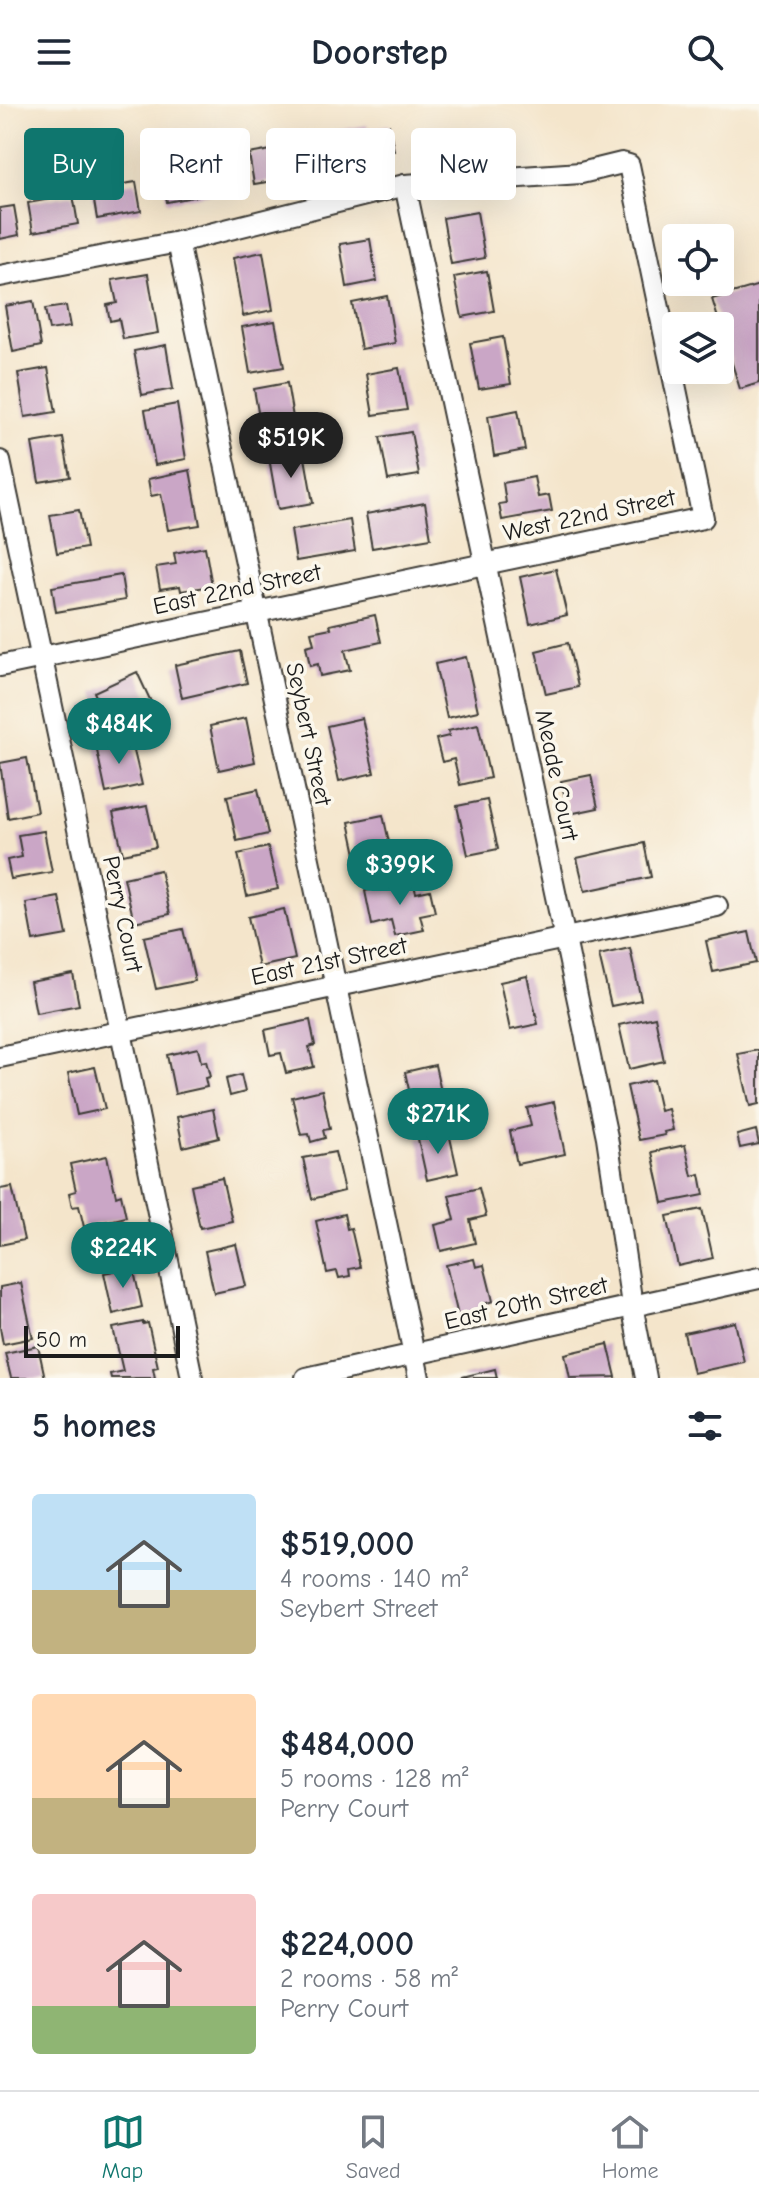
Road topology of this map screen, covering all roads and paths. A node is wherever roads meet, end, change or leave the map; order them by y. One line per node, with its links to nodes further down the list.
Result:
1 (405, 185): 2 (street); 5 (street, Meade Court); 5 (street, West 22nd Street)
2 (178, 242): 3 (street); 6 (street, Seybert Street)
3 (0, 276)
4 (0, 461): 7 (street, Perry Court)
5 (485, 564): 6 (street, East 22nd Street); 10 (street, Meade Court)
6 (257, 612): 7 (street, East 22nd Street); 11 (street, Seybert Street)
7 (42, 657): 8 (street, East 22nd Street); 12 (street, Perry Court)
8 (0, 666)
9 (717, 906): 10 (street, East 21st Street)
10 (565, 938): 11 (street, East 21st Street); 15 (street, Meade Court)
11 (336, 986): 12 (street, East 21st Street); 16 (street, Seybert Street)
12 (121, 1032): 13 (street, East 21st Street); 17 (street, Perry Court)
13 (0, 1057)
14 (759, 1278): 15 (street, East 20th Street)
15 (632, 1305): 16 (street, East 20th Street); 20 (street, Meade Court)
16 (414, 1355): 18 (street, East 20th Street); 19 (street, Seybert Street)
17 (192, 1378)
18 (306, 1378)
19 (419, 1378)
20 (646, 1378)

